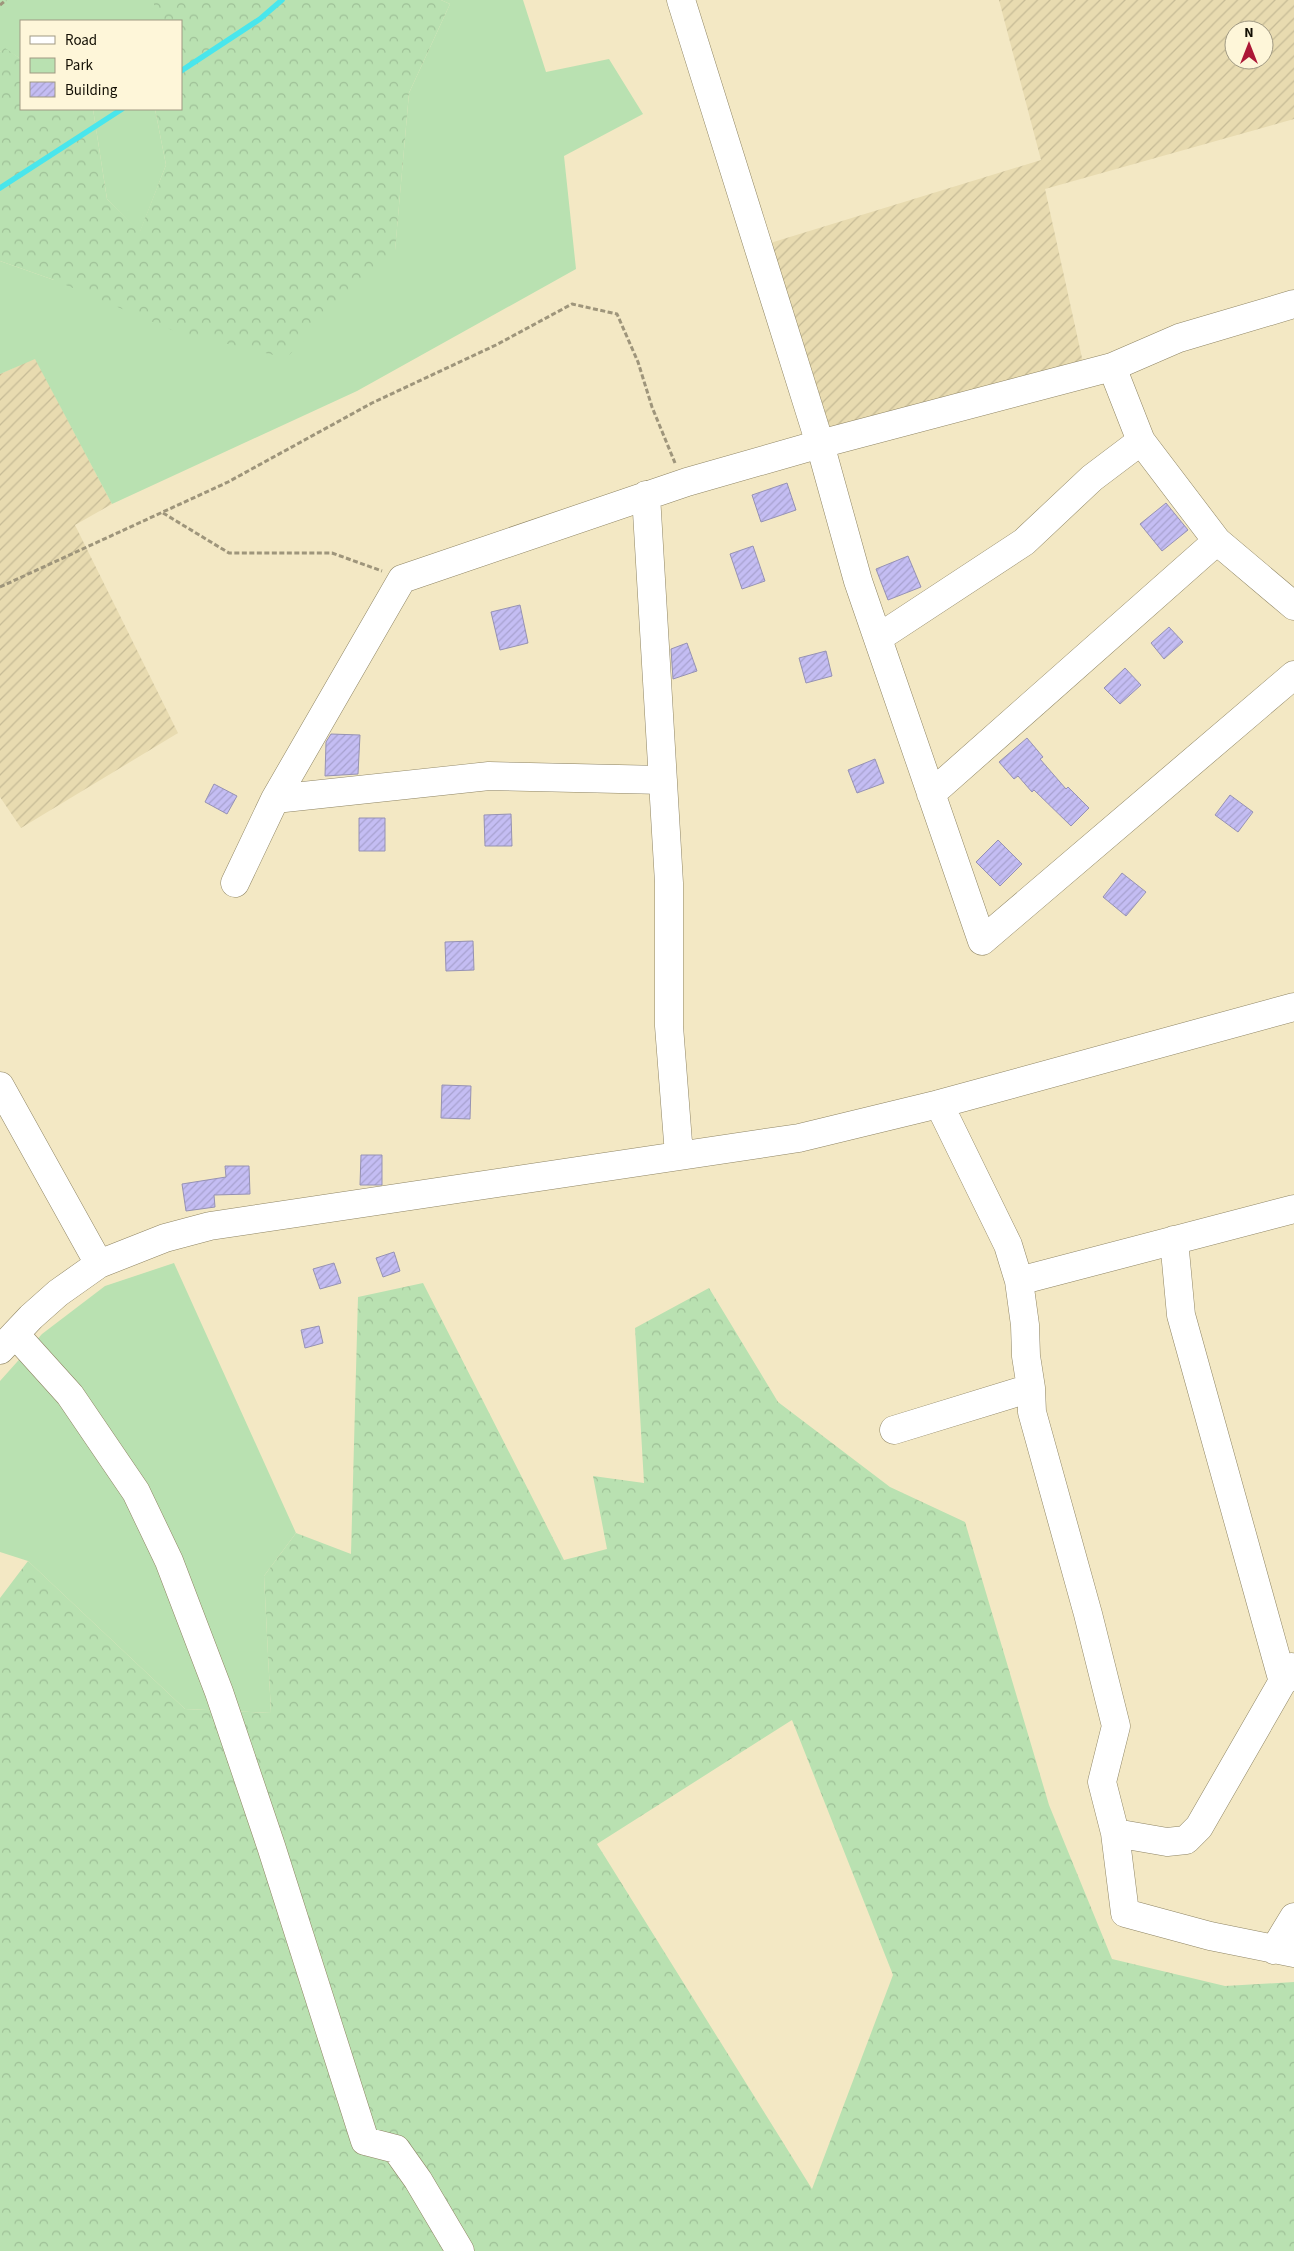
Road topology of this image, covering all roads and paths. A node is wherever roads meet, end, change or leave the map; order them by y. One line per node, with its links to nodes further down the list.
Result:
1 (6, 0): 3 (path)
2 (681, 0): 7 (street)
3 (0, 5)
4 (1294, 304): 5 (street)
5 (1112, 367): 6 (street); 7 (street)
6 (1141, 441): 11 (street); 15 (street)
7 (820, 444): 8 (street); 15 (street)
8 (686, 482): 9 (street); 10 (path)
9 (646, 495): 12 (street); 17 (street)
10 (162, 512): 12 (path); 13 (path)
11 (1217, 541): 14 (street); 18 (street)
12 (402, 579): 19 (street)
13 (0, 587)
14 (1294, 606)
15 (878, 638): 18 (street)
16 (1294, 675): 18 (street)
17 (663, 780): 19 (street); 24 (street)
18 (931, 794)
19 (275, 799): 20 (street)
20 (235, 883)
21 (1294, 1007): 23 (street)
22 (0, 1086): 27 (street)
23 (939, 1104): 24 (street); 28 (street)
24 (678, 1155): 27 (street)
25 (1294, 1209): 26 (street)
26 (1174, 1240): 28 (street); 32 (street)
27 (98, 1264): 29 (street)
28 (1019, 1280): 30 (street)
29 (7, 1342): 36 (street)
30 (1031, 1388): 31 (street); 33 (street)
31 (894, 1430)
32 (1288, 1672): 33 (street)
33 (1115, 1833): 35 (street)
34 (1294, 1917): 35 (street)
35 (1284, 1951)
36 (460, 2251)

